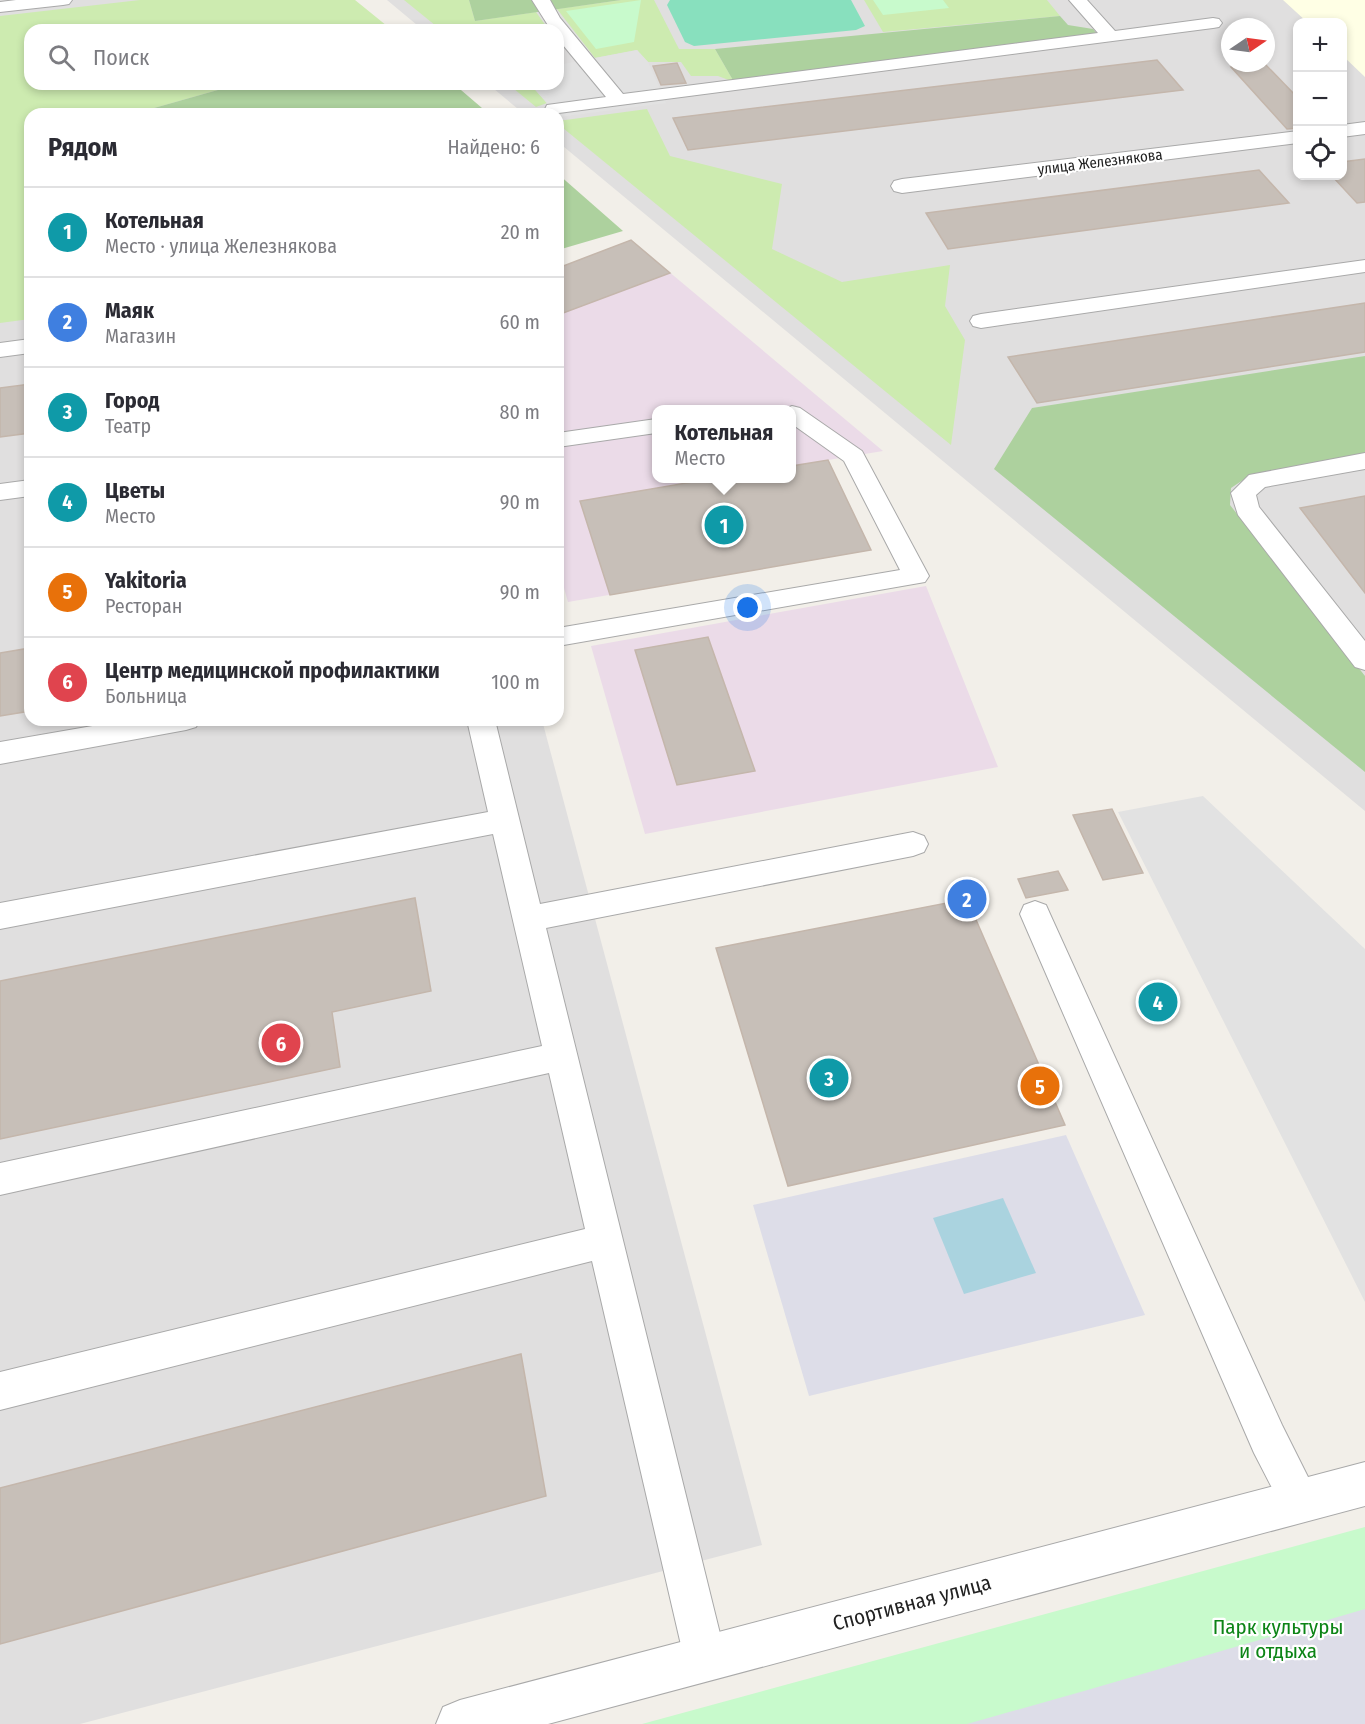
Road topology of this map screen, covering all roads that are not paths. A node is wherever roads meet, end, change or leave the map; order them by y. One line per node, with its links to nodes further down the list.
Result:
1 (63, 0): 4 (lane)
2 (541, 0): 6 (lane)
3 (1078, 0): 8 (lane)
4 (0, 7)
5 (1213, 23): 8 (lane)
6 (555, 24)
7 (564, 35): 9 (lane)
8 (1111, 37): 9 (lane)
9 (619, 101): 10 (lane)
10 (562, 108)
11 (1365, 128): 12 (street)
12 (1347, 130)
13 (1293, 138): 14 (street, улица Железнякова)
14 (902, 186)
15 (1365, 266): 16 (lane)
16 (981, 321)
17 (24, 347): 18 (lane)
18 (0, 350)
19 (796, 416): 25 (lane)
20 (652, 427): 21 (lane)
21 (564, 439)
22 (1365, 461): 26 (lane)
23 (24, 489): 24 (lane)
24 (0, 492)
25 (564, 636)
26 (1365, 660)
27 (152, 726): 29 (lane)
28 (482, 726): 30 (lane)
29 (0, 753)
30 (505, 820): 33 (lane); 34 (lane)
31 (913, 844): 34 (lane)
32 (1035, 914): 40 (lane)
33 (0, 916)
34 (529, 919): 35 (lane)
35 (562, 1056): 36 (lane); 37 (lane)
36 (0, 1179)
37 (606, 1241): 38 (lane); 41 (lane)
38 (0, 1391)
39 (1365, 1484): 40 (street, Спортивная улица)
40 (1300, 1501): 41 (street, Спортивная улица)
41 (705, 1658): 42 (street, Спортивная улица)
42 (460, 1724)

